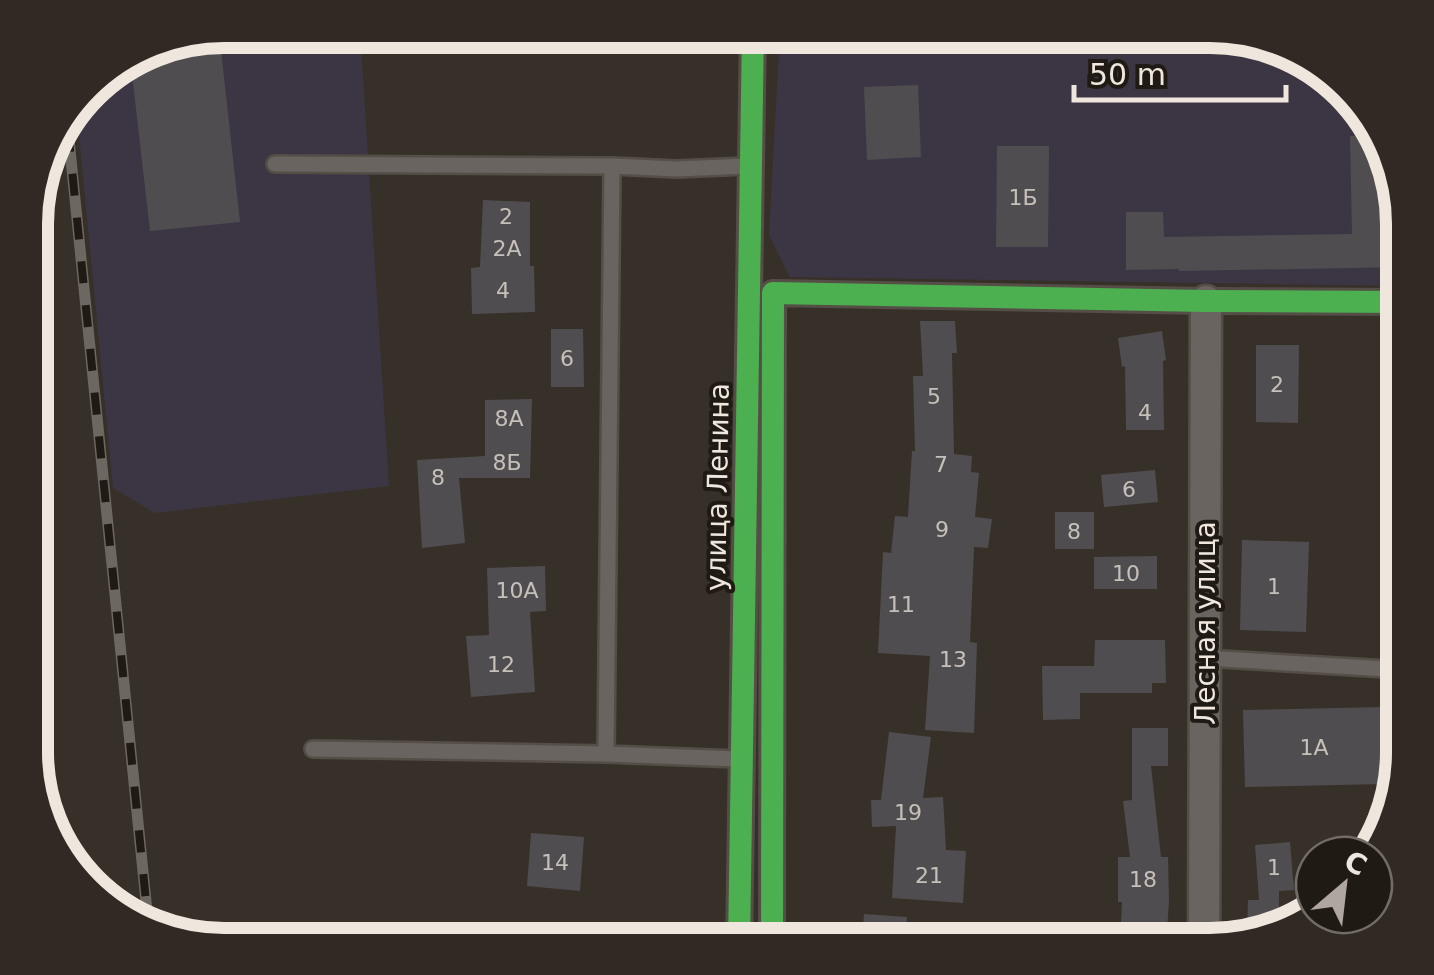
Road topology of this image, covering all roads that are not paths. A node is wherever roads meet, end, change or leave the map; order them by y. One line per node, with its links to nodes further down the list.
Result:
1 (760, 48): 6 (street, улица Ленина)
2 (765, 48): 3 (lane)
3 (769, 60)
4 (275, 164): 5 (lane)
5 (612, 166): 6 (lane); 13 (lane)
6 (750, 166): 14 (street, улица Ленина)
7 (1206, 301): 8 (street); 9 (street, Лесная улица); 17 (street, улица Ленина)
8 (1386, 302)
9 (1205, 658): 10 (lane); 18 (street, Лесная улица)
10 (1386, 669)
11 (714, 732): 15 (street)
12 (313, 750): 13 (lane)
13 (606, 754): 15 (lane)
14 (742, 760): 15 (lane); 16 (street, улица Ленина)
15 (713, 768)
16 (739, 927)
17 (772, 927)
18 (1204, 927)

